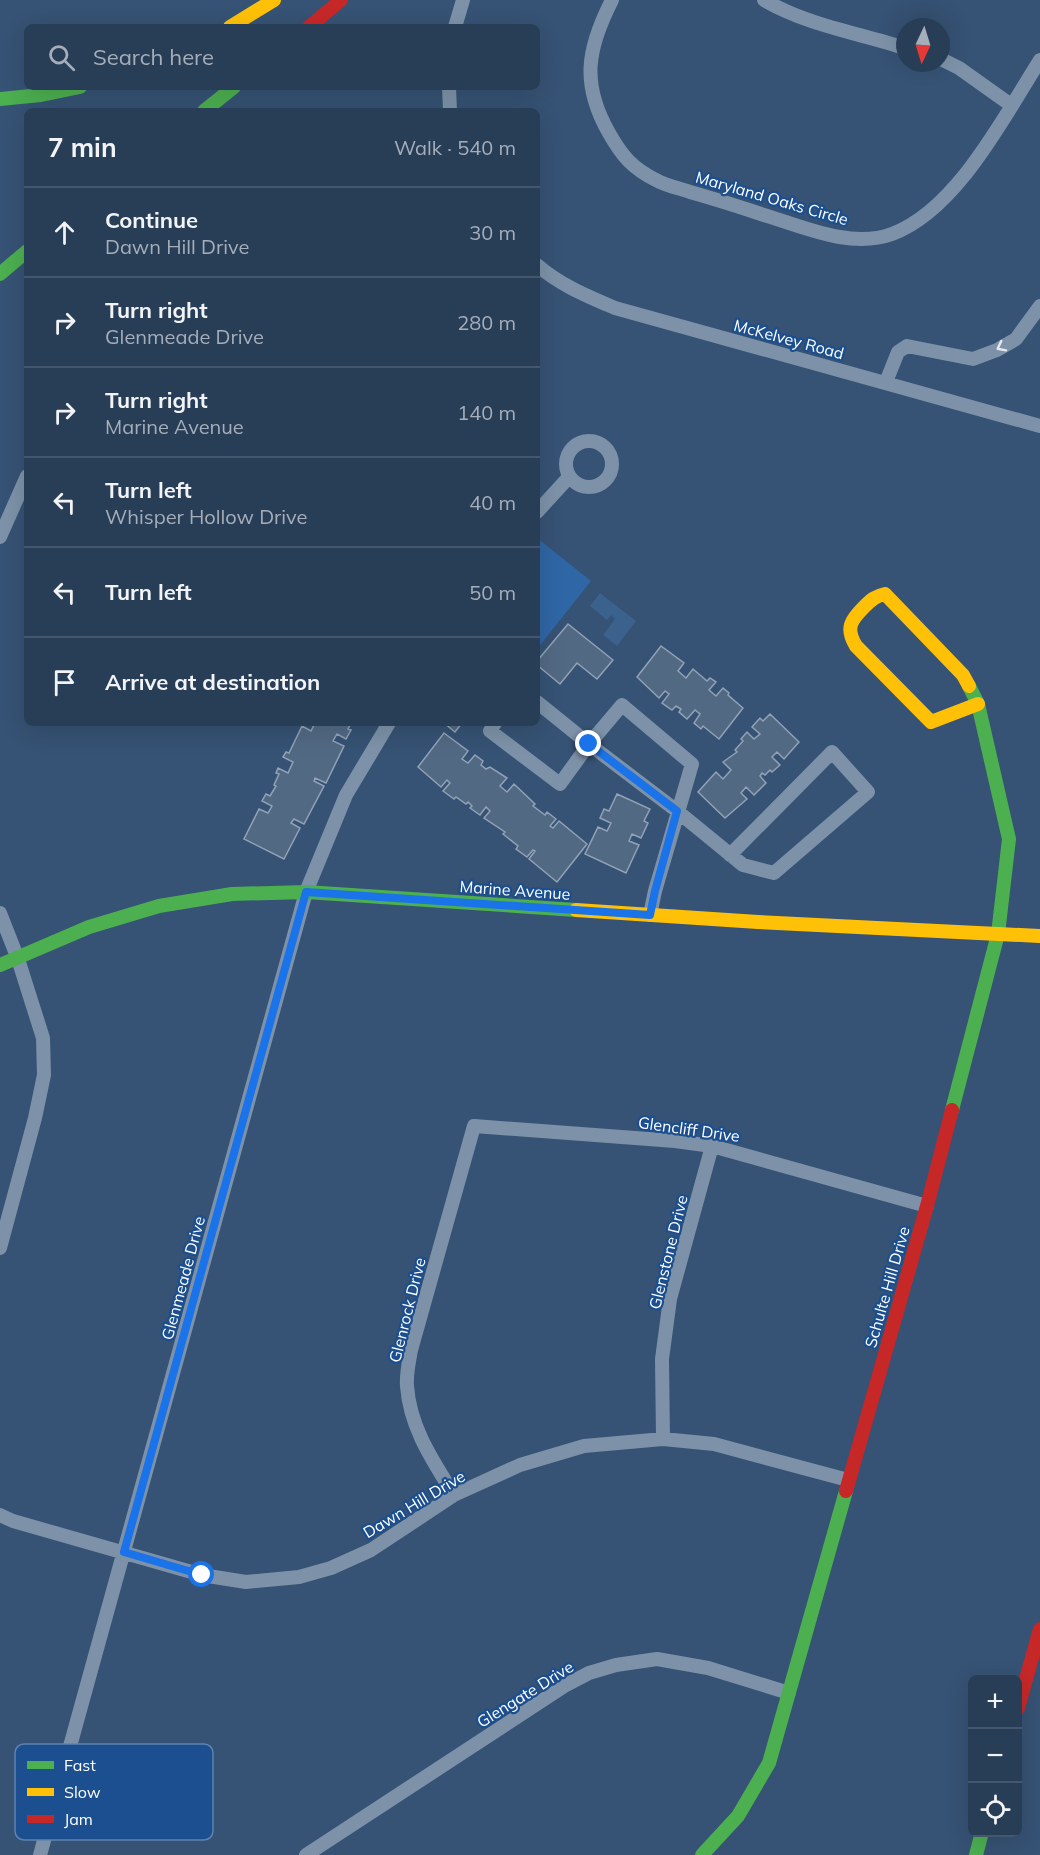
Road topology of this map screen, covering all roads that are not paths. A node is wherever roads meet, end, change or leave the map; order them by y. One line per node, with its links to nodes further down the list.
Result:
1 (273, 0): 6 (main road)
2 (341, 0): 7 (main road)
3 (463, 0): 8 (street)
4 (612, 0): 16 (street, Maryland Oaks Circle)
5 (764, 0): 9 (street)
6 (235, 24)
7 (313, 24)
8 (456, 24)
9 (896, 45)
10 (1040, 60): 16 (street, Maryland Oaks Circle)
11 (950, 64): 16 (street)
12 (65, 90): 15 (main road)
13 (230, 90): 17 (main road)
14 (449, 90): 18 (street)
15 (0, 99)
16 (1011, 105)
17 (208, 108)
18 (450, 108)
19 (24, 254): 21 (main road)
20 (540, 268): 23 (street, McKelvey Road)
21 (0, 274)
22 (1040, 306): 23 (street, one-way to 23)
23 (886, 382): 24 (street, McKelvey Road)
24 (1040, 426)
25 (569, 477): 27 (street)
26 (24, 483): 28 (street)
27 (540, 509)
28 (0, 537)
29 (540, 704): 33 (street)
30 (978, 704): 30 (main road, Schulte Hill Drive); 39 (main road, Schulte Hill Drive)
31 (387, 726): 36 (street, Glenmeade Drive)
32 (493, 726): 33 (street)
33 (589, 744): 34 (street); 34 (street)
34 (677, 811): 35 (street); 38 (street)
35 (730, 855): 35 (street)
36 (306, 892): 38 (main road, Marine Avenue); 41 (main road, Marine Avenue); 51 (street, Glenmeade Drive)
37 (0, 913): 41 (street)
38 (650, 915): 39 (main road, Marine Avenue)
39 (998, 934): 40 (main road, Marine Avenue); 45 (main road, Schulte Hill Drive)
40 (1040, 936)
41 (18, 959): 42 (main road, Marine Avenue); 46 (street)
42 (0, 965)
43 (474, 1126): 44 (street, Glencliff Drive); 49 (street, Glenrock Drive)
44 (712, 1146): 45 (street, Glencliff Drive); 47 (street, Glenstone Drive)
45 (927, 1206): 48 (main road, Schulte Hill Drive)
46 (0, 1248)
47 (663, 1439): 48 (street, Dawn Hill Drive); 49 (street, Dawn Hill Drive)
48 (848, 1480): 54 (main road, Schulte Hill Drive)
49 (454, 1496): 51 (street, Dawn Hill Drive)
50 (0, 1515): 51 (street, Dawn Hill Drive)
51 (124, 1552): 55 (street, Glenmeade Drive)
52 (1040, 1629): 53 (main road)
53 (1022, 1691)
54 (789, 1692): 59 (street, Glengate Drive); 60 (main road, Schulte Hill Drive)
55 (71, 1744)
56 (981, 1837): 61 (main road)
57 (44, 1840): 58 (street, Glenmeade Drive)
58 (40, 1855)
59 (306, 1855)
60 (702, 1855)
61 (976, 1855)

